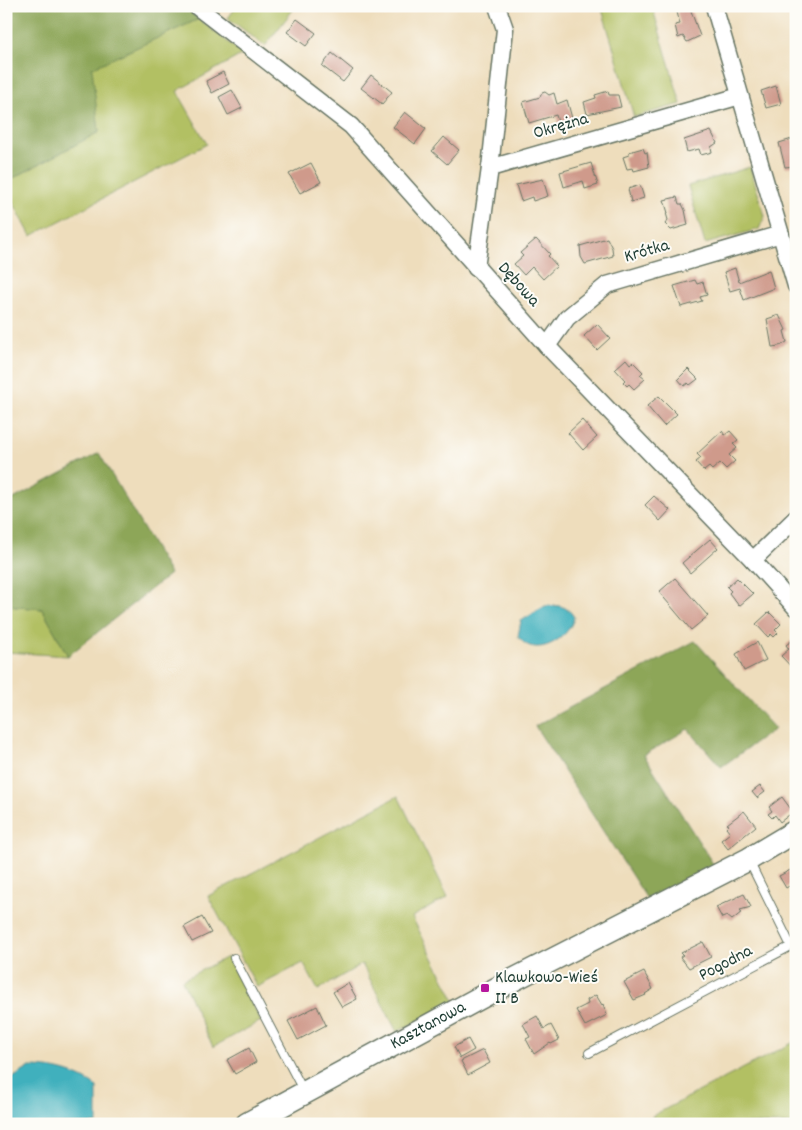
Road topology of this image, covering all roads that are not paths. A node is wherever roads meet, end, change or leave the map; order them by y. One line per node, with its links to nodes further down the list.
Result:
1 (196, 6): 7 (street, Dębowa)
2 (497, 6): 5 (street)
3 (714, 6): 4 (street)
4 (740, 96): 5 (street, Okrężna); 6 (street)
5 (490, 168): 7 (street)
6 (781, 234): 8 (street); 9 (street, Krótka)
7 (476, 268): 9 (street, Dębowa)
8 (796, 286)
9 (547, 346): 11 (street, Dębowa)
10 (796, 518): 11 (street)
11 (752, 560): 12 (street, Dębowa)
12 (796, 608)
13 (796, 831): 14 (street, Kasztanowa)
14 (748, 859): 16 (lane, Pogodna); 17 (street, Kasztanowa)
15 (234, 958): 17 (lane)
16 (589, 1053)
17 (304, 1094): 18 (street, Kasztanowa)
18 (247, 1124)

